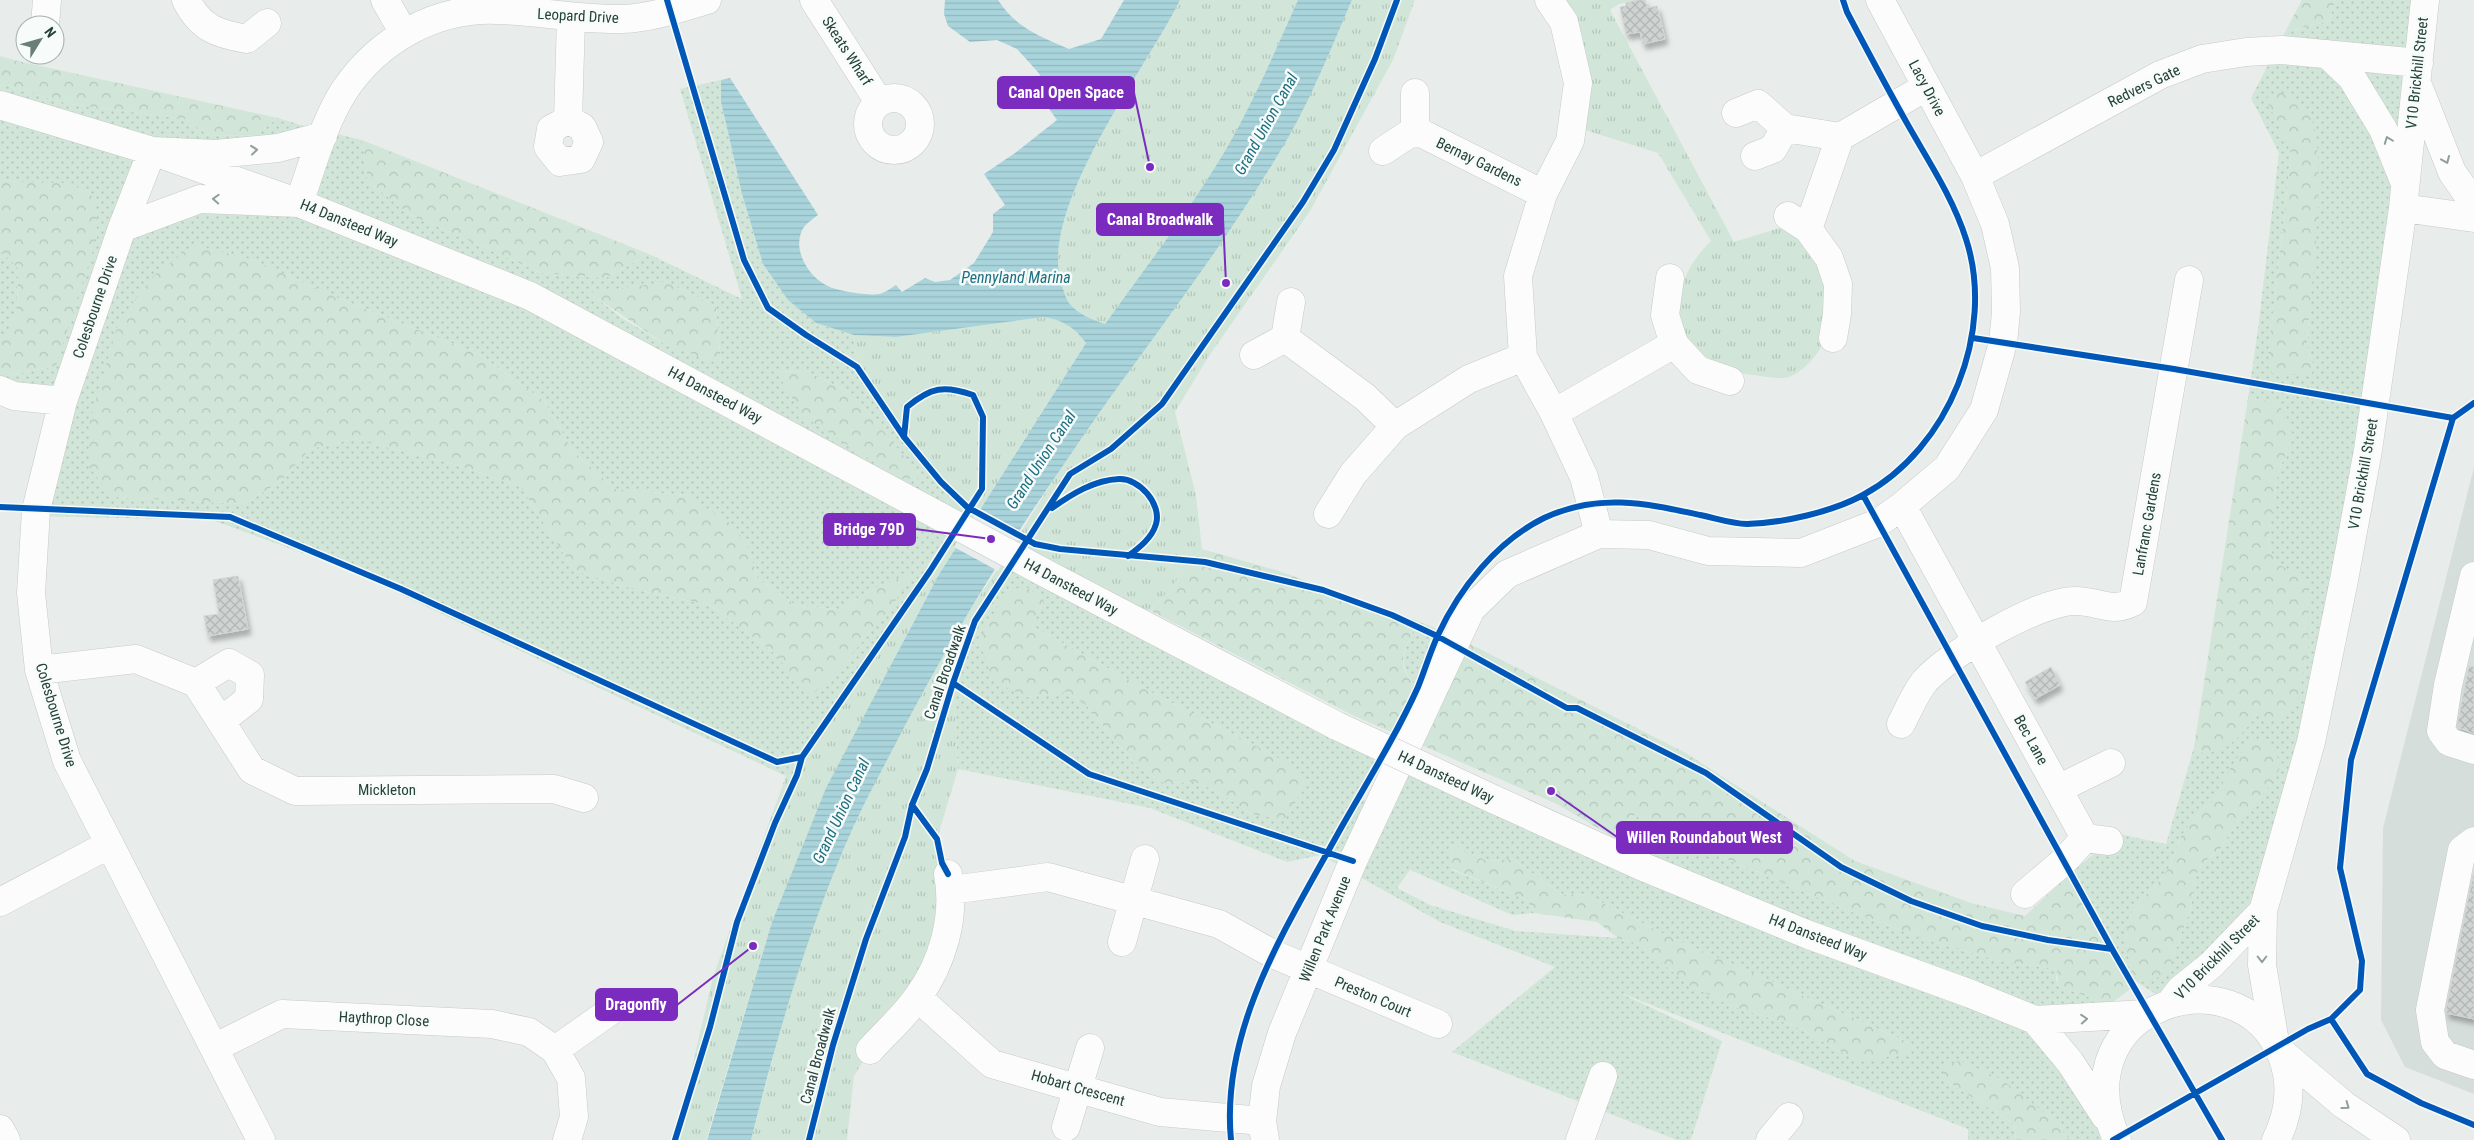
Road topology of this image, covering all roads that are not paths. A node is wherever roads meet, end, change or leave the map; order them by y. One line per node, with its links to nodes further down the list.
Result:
1 (48, 0): 9 (street)
2 (186, 0): 11 (street)
3 (385, 0): 12 (street)
4 (707, 0): 10 (street, Leopard Drive)
5 (814, 0): 17 (street, Skeats Wharf)
6 (1549, 0): 29 (street)
7 (1880, 0): 15 (street, Lacy Drive)
8 (2424, 0): 14 (street, V10 Brickhill Street)
9 (47, 15)
10 (571, 18): 12 (street, Leopard Drive); 20 (street)
11 (266, 23)
12 (403, 32): 23 (street, Leopard Drive)
13 (2327, 54): 14 (street, Redvers Gate); 28 (street, Redvers Gate); 30 (street, one-way to 13)
14 (2418, 72): 30 (street, V10 Brickhill Street); 32 (street, one-way to 32)
15 (1926, 87): 24 (street); 28 (street, Lacy Drive)
16 (1415, 93): 22 (street)
17 (879, 102)
18 (0, 105): 25 (street, H4 Dansteed Way)
19 (1736, 113): 21 (street)
20 (568, 120)
21 (1786, 128): 24 (street); 27 (street)
22 (1415, 130): 26 (street); 29 (street, Bernay Gardens)
23 (323, 136): 25 (street, one-way to 23); 31 (street, Leopard Drive)
24 (1840, 137): 39 (street)
25 (152, 151): 31 (street, H4 Dansteed Way); 34 (street, Colesbourne Drive)
26 (1383, 151)
27 (1755, 156)
28 (1975, 176): 48 (street, Lacy Drive)
29 (1543, 194): 42 (street)
30 (2404, 197): 33 (street); 67 (street, V10 Brickhill Street)
31 (300, 203): 34 (street, one-way to 34); 74 (street, H4 Dansteed Way, bridge)
32 (2474, 204)
33 (2474, 218)
34 (122, 228): 45 (street, Colesbourne Drive)
35 (1670, 278): 40 (street)
36 (2189, 280): 52 (street, Lanfranc Gardens)
37 (1291, 302): 38 (street)
38 (1285, 338): 41 (street); 47 (street)
39 (1833, 338)
40 (1674, 344): 43 (street); 46 (street)
41 (1254, 355)
42 (1523, 357): 46 (street); 47 (street)
43 (1730, 381)
44 (0, 390): 45 (street)
45 (63, 400): 53 (street, Colesbourne Drive)
46 (1554, 413): 50 (street)
47 (1395, 426): 49 (street)
48 (1902, 506): 50 (street, Lacy Drive); 52 (street, Bec Lane)
49 (1328, 514)
50 (1599, 534): 69 (street, Willen Park Avenue)
51 (2474, 576): 57 (street)
52 (1976, 641): 56 (street); 59 (street, Bec Lane)
53 (39, 670): 54 (street); 62 (street, Colesbourne Drive)
54 (196, 683): 55 (street, Mickleton); 55 (street)
55 (221, 721): 60 (street, Mickleton)
56 (1900, 724)
57 (2474, 750)
58 (2112, 763): 59 (street)
59 (2058, 789): 64 (street, Bec Lane)
60 (584, 798)
61 (2474, 841): 80 (street)
62 (110, 844): 66 (street); 76 (street, Colesbourne Drive)
63 (1145, 859): 65 (street)
64 (2025, 894)
65 (1134, 901): 68 (street); 69 (street); 70 (street)
66 (0, 902)
67 (2263, 911): 72 (street, V10 Brickhill Street); 73 (street, V10 Brickhill Street, one-way to 73)
68 (1122, 942)
69 (1309, 969): 75 (street, Preston Court); 88 (street, Willen Park Avenue)
70 (918, 998): 79 (street); 83 (street, Hobart Crescent)
71 (618, 1005): 78 (street)
72 (2158, 1008): 73 (street, H4 Dansteed Way); 74 (street, H4 Dansteed Way, one-way to 72); 87 (street, V10 Brickhill Street)
73 (2260, 1013): 82 (street, V10 Brickhill Street)
74 (2036, 1020): 87 (street, H4 Dansteed Way)
75 (1438, 1024)
76 (214, 1048): 78 (street, Haythrop Close); 90 (street, Colesbourne Drive)
77 (1090, 1048): 83 (street)
78 (555, 1050): 91 (street, Haythrop Close)
79 (870, 1050)
80 (2474, 1065)
81 (1603, 1076): 92 (street)
82 (2299, 1080): 94 (street); 95 (street, one-way to 95)
83 (1078, 1088): 85 (street); 88 (street, Hobart Crescent)
84 (1789, 1117): 93 (street)
85 (1066, 1127)
86 (0, 1128): 89 (street)
87 (2112, 1130)
88 (1264, 1131)
89 (6, 1140)
90 (261, 1140)
91 (567, 1140)
92 (1580, 1140)
93 (1770, 1140)
94 (2276, 1140)
95 (2396, 1140)

